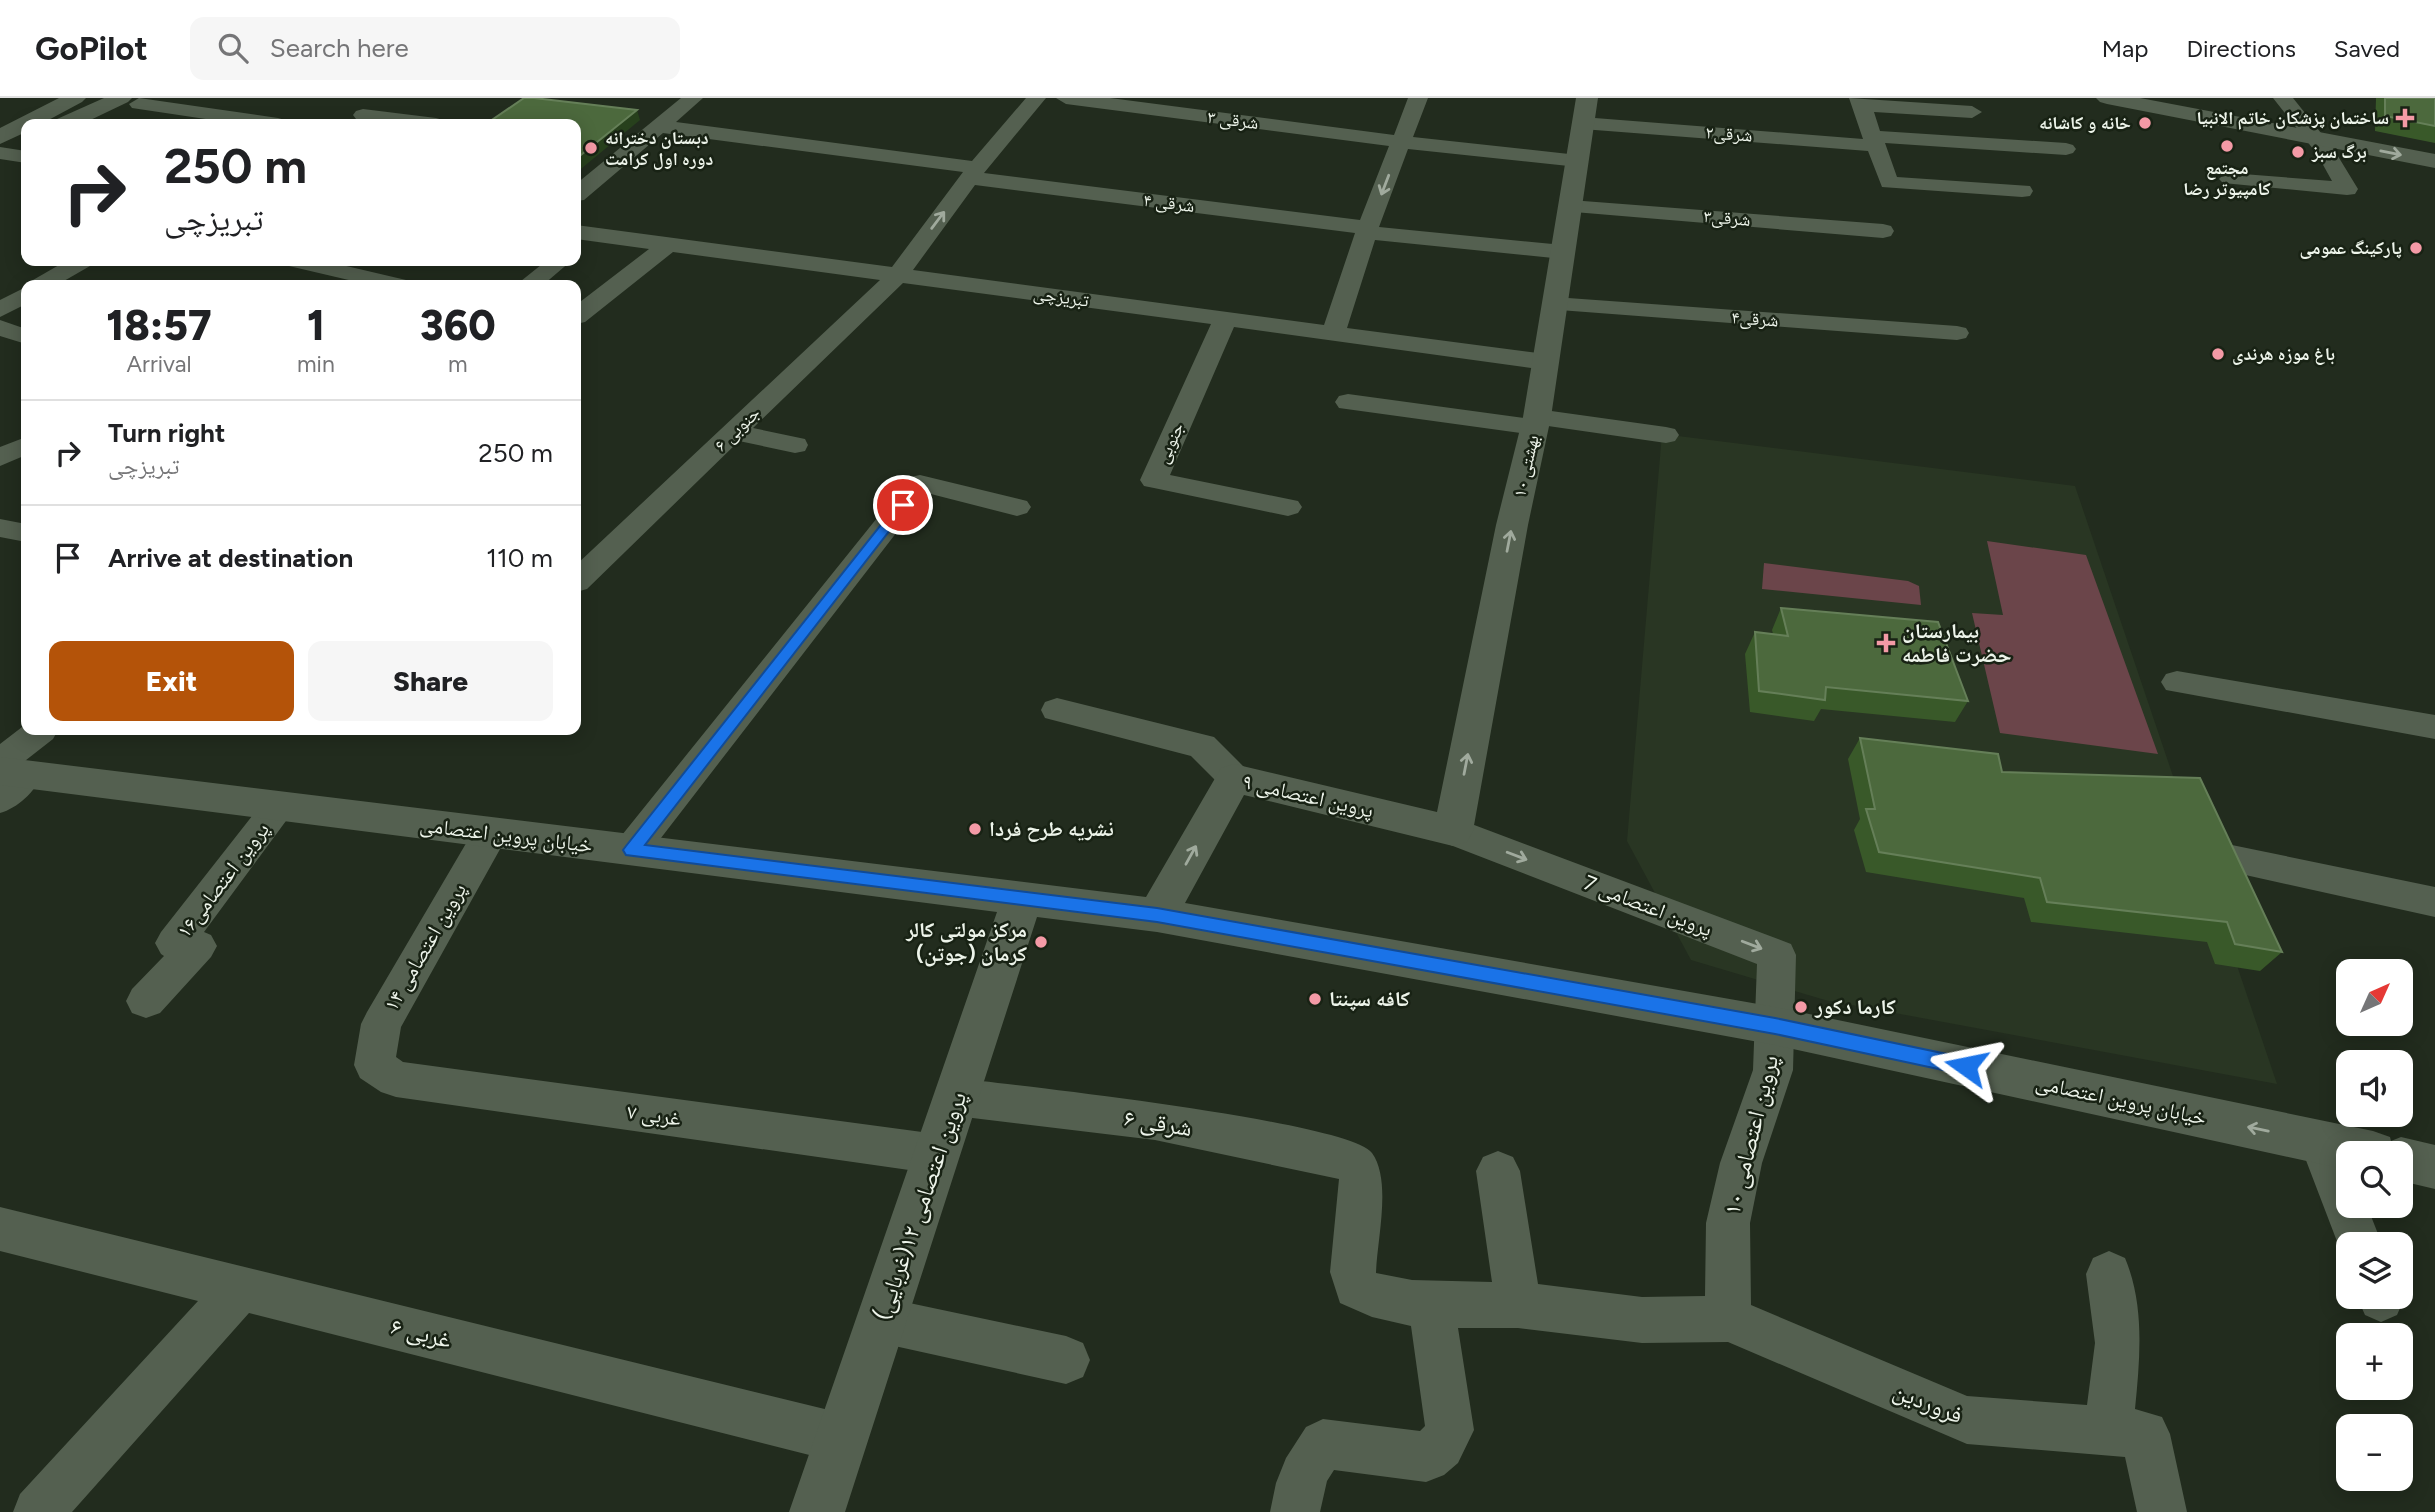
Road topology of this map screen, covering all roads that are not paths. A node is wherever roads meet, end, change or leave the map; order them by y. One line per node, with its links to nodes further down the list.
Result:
1 (59, 98): 16 (street)
2 (75, 98): 17 (street)
3 (104, 98): 18 (street)
4 (390, 98): 21 (street)
5 (693, 98): 15 (street)
6 (1036, 98): 34 (street, جنوبی ۶)
7 (1066, 98): 28 (street, شرقی ۳)
8 (1418, 98): 28 (street)
9 (1587, 98): 22 (street, بهشتی ۱۰)
10 (2107, 98): 25 (street)
11 (2283, 98): 25 (street)
12 (130, 101): 19 (street); 20 (street)
13 (1860, 101): 14 (street); 26 (street)
14 (1972, 112)
15 (660, 118): 34 (street, شرقی ۴); 36 (street)
16 (32, 119)
17 (41, 119)
18 (64, 119)
19 (79, 119)
20 (246, 119)
21 (357, 119)
22 (1582, 123): 26 (street, شرقی۲); 32 (street, بهشتی ۱۰)
23 (21, 128): 29 (street)
24 (21, 131): 29 (street)
25 (2314, 138): 33 (street, one-way to 33); 35 (street)
26 (1874, 141): 30 (street, شرقی۲); 37 (street)
27 (21, 142): 29 (street)
28 (1401, 142): 32 (street, شرقی ۳); 39 (street, one-way to 39)
29 (0, 144): 31 (street)
30 (2066, 149)
31 (21, 154)
32 (1578, 161): 38 (street, بهشتی ۱۰)
33 (2435, 161)
34 (974, 173): 39 (street, شرقی ۴); 48 (street, جنوبی ۶, one-way to 34)
35 (2230, 179)
36 (581, 190)
37 (2021, 191)
38 (1570, 206): 40 (street, شرقی۳); 43 (street, بهشتی ۱۰)
39 (1367, 230): 43 (street, شرقی ۴); 59 (street)
40 (1883, 231)
41 (586, 233): 42 (street, تبریزچی)
42 (669, 244): 48 (street, تبریزچی); 55 (street)
43 (1563, 252): 53 (street, بهشتی ۱۰)
44 (73, 266): 50 (street)
45 (310, 266): 49 (street)
46 (372, 266): 49 (street)
47 (554, 266): 51 (street)
48 (898, 275): 56 (street, تبریزچی); 64 (street, جنوبی ۶)
49 (343, 279)
50 (50, 280)
51 (535, 280)
52 (21, 297): 54 (street)
53 (1554, 304): 58 (street, شرقی۴); 61 (street, بهشتی ۱۰)
54 (0, 310)
55 (581, 313)
56 (1226, 319): 59 (street, تبریزچی); 70 (street, جنوبی)
57 (0, 327): 60 (street)
58 (1957, 333)
59 (1333, 334): 61 (street, تبریزچی)
60 (21, 335)
61 (1546, 362): 63 (street, بهشتی ۱۰)
62 (1348, 402): 63 (street)
63 (1536, 422): 65 (street); 81 (street, بهشتی ۱۰, one-way to 63)
64 (734, 432): 66 (street); 73 (street, جنوبی ۶)
65 (1666, 435)
66 (794, 445)
67 (21, 447): 68 (street)
68 (0, 457)
69 (1017, 507): 83 (street)
70 (1288, 507)
71 (0, 528): 72 (street)
72 (21, 532)
73 (581, 577)
74 (2177, 682): 76 (street)
75 (1057, 710): 79 (street)
76 (2435, 727)
77 (37, 735): 78 (street)
78 (6, 777): 80 (street, خیابان پروین اعتصامی)
79 (1234, 778): 81 (street, پروین اعتصامی ۹); 87 (street, پروین اعتصامی ۹, one-way to 79)
80 (279, 806): 82 (street, خیابان پروین اعتصامی); 88 (street, پروین اعتصامی۱۶)
81 (1453, 831): 89 (street, پروین اعتصامی 7, one-way to 89)
82 (491, 833): 83 (street, خیابان پروین اعتصامی); 90 (street, پروین اعتصامی ۱۴)
83 (632, 850): 85 (street, خیابان پروین اعتصامی)
84 (2227, 858): 86 (street)
85 (1022, 899): 87 (street, خیابان پروین اعتصامی); 91 (street, پروین اعتصامی ۱۲(غربایی))
86 (2435, 902)
87 (1157, 915): 89 (street, خیابان پروین اعتصامی)
88 (146, 1001)
89 (1775, 1026): 92 (street, خیابان پروین اعتصامی, one-way to 89); 104 (street, پروین اعتصامی ۱۰)
90 (374, 1065): 94 (street, غربی ۷)
91 (956, 1097): 94 (street, پروین اعتصامی ۱۲(غربایی)); 102 (street, شرقی ۶)
92 (2320, 1142): 93 (street, خیابان پروین اعتصامی); 99 (street)
93 (2336, 1145)
94 (937, 1154): 105 (street, پروین اعتصامی ۱۲(غربایی))
95 (2413, 1162): 96 (street)
96 (2435, 1167)
97 (1498, 1171): 103 (street)
98 (0, 1229): 101 (street, غربی ۶)
99 (2355, 1232)
100 (2109, 1274): 107 (street)
101 (240, 1289): 108 (street, غربی ۶); 109 (street)
102 (1431, 1304): 103 (street); 111 (street)
103 (1518, 1305): 104 (street)
104 (1728, 1319): 107 (street, فروردین)
105 (881, 1320): 106 (street); 108 (street, پروین اعتصامی ۱۲(غربایی))
106 (1066, 1360)
107 (2108, 1430): 112 (street, فروردین)
108 (842, 1438): 110 (street, پروین اعتصامی ۱۲(غربایی))
109 (38, 1512)
110 (817, 1512)
111 (1296, 1512)
112 (2162, 1512)

